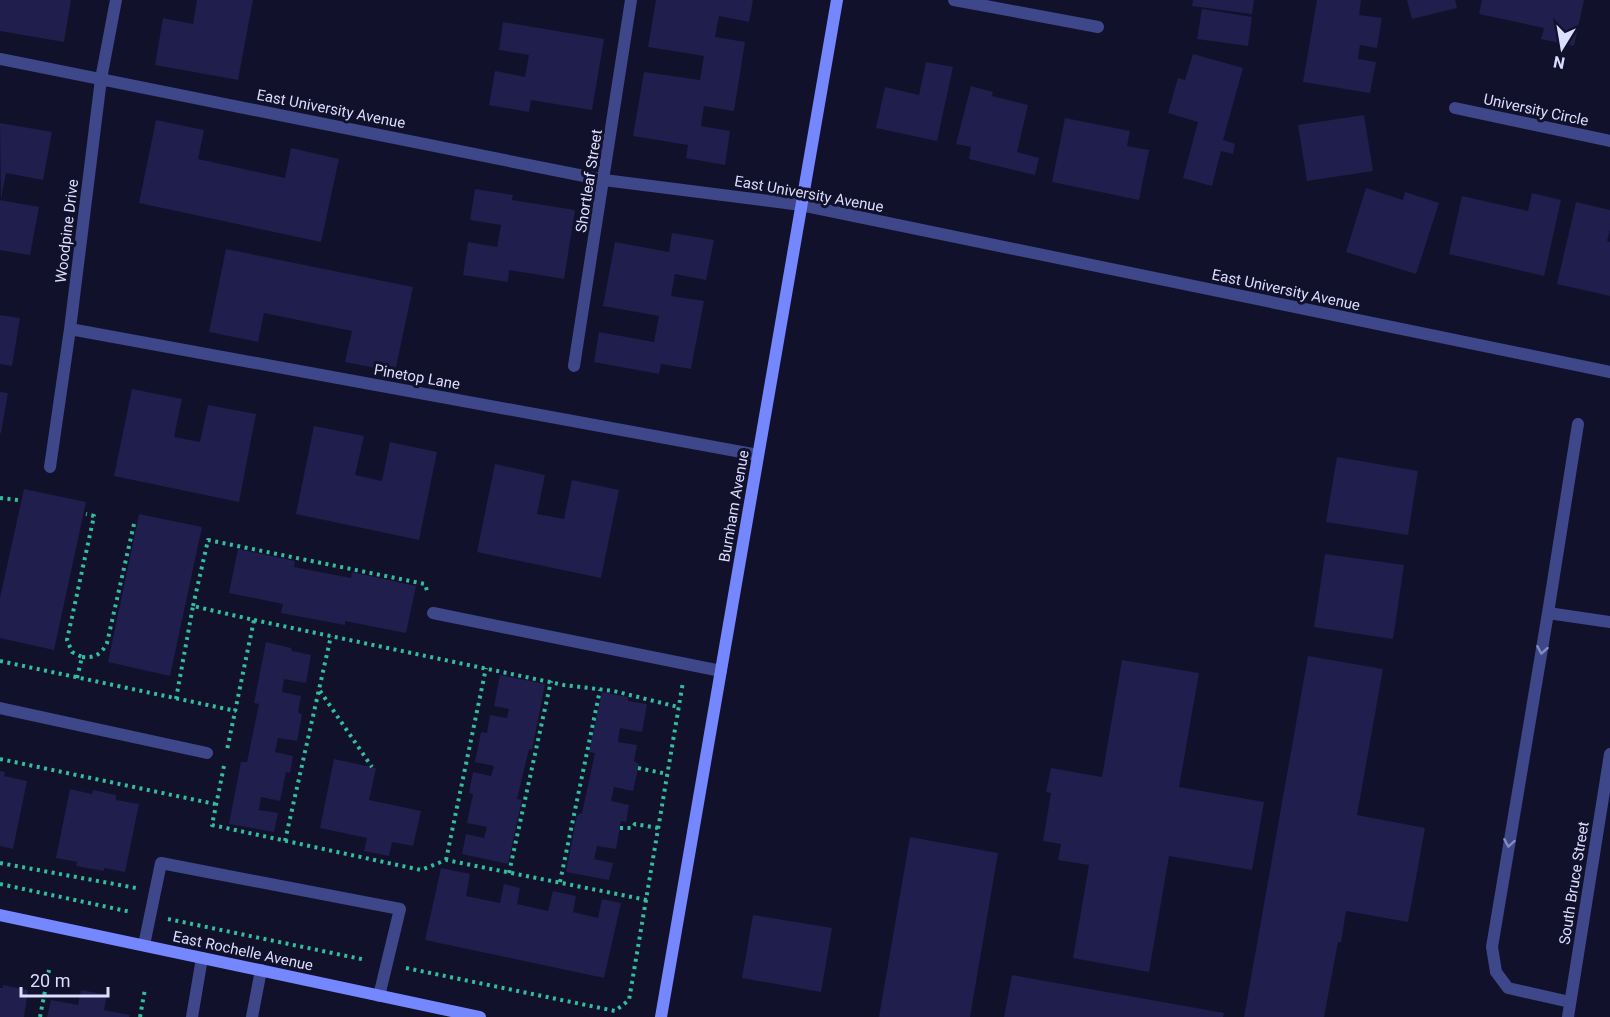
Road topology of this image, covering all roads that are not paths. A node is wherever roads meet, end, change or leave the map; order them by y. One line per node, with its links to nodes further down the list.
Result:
1 (116, 0): 7 (street, Woodpine Drive)
2 (631, 0): 10 (street, Shortleaf Street)
3 (837, 0): 11 (street, Burnham Avenue)
4 (954, 0): 5 (street)
5 (1098, 27)
6 (0, 59): 7 (street, East University Avenue)
7 (101, 79): 10 (street, East University Avenue); 12 (street, Woodpine Drive)
8 (1455, 108): 9 (street, University Circle)
9 (1610, 141)
10 (604, 180): 11 (street, East University Avenue); 13 (street, Shortleaf Street)
11 (801, 205): 14 (street, East University Avenue); 16 (street, Burnham Avenue)
12 (70, 329): 16 (street, Pinetop Lane); 17 (street, Woodpine Drive)
13 (574, 366)
14 (1610, 372)
15 (1578, 424): 19 (street)
16 (758, 455): 21 (street, Burnham Avenue)
17 (50, 467)
18 (433, 613): 21 (street)
19 (1548, 613): 20 (street); 30 (street, one-way to 30)
20 (1610, 622)
21 (721, 671): 34 (street, Burnham Avenue)
22 (0, 708): 23 (street)
23 (207, 753)
24 (1610, 754): 30 (street, South Bruce Street)
25 (0, 915): 26 (street, East Rochelle Avenue)
26 (144, 945): 27 (street, East Rochelle Avenue); 29 (street)
27 (202, 958): 28 (street, East Rochelle Avenue); 31 (street)
28 (261, 970): 29 (street, East Rochelle Avenue); 32 (street)
29 (380, 996): 33 (street, East Rochelle Avenue)
30 (1570, 1002): 35 (street, South Bruce Street)
31 (192, 1017)
32 (252, 1017)
33 (480, 1017)
34 (661, 1017)
35 (1568, 1017)

